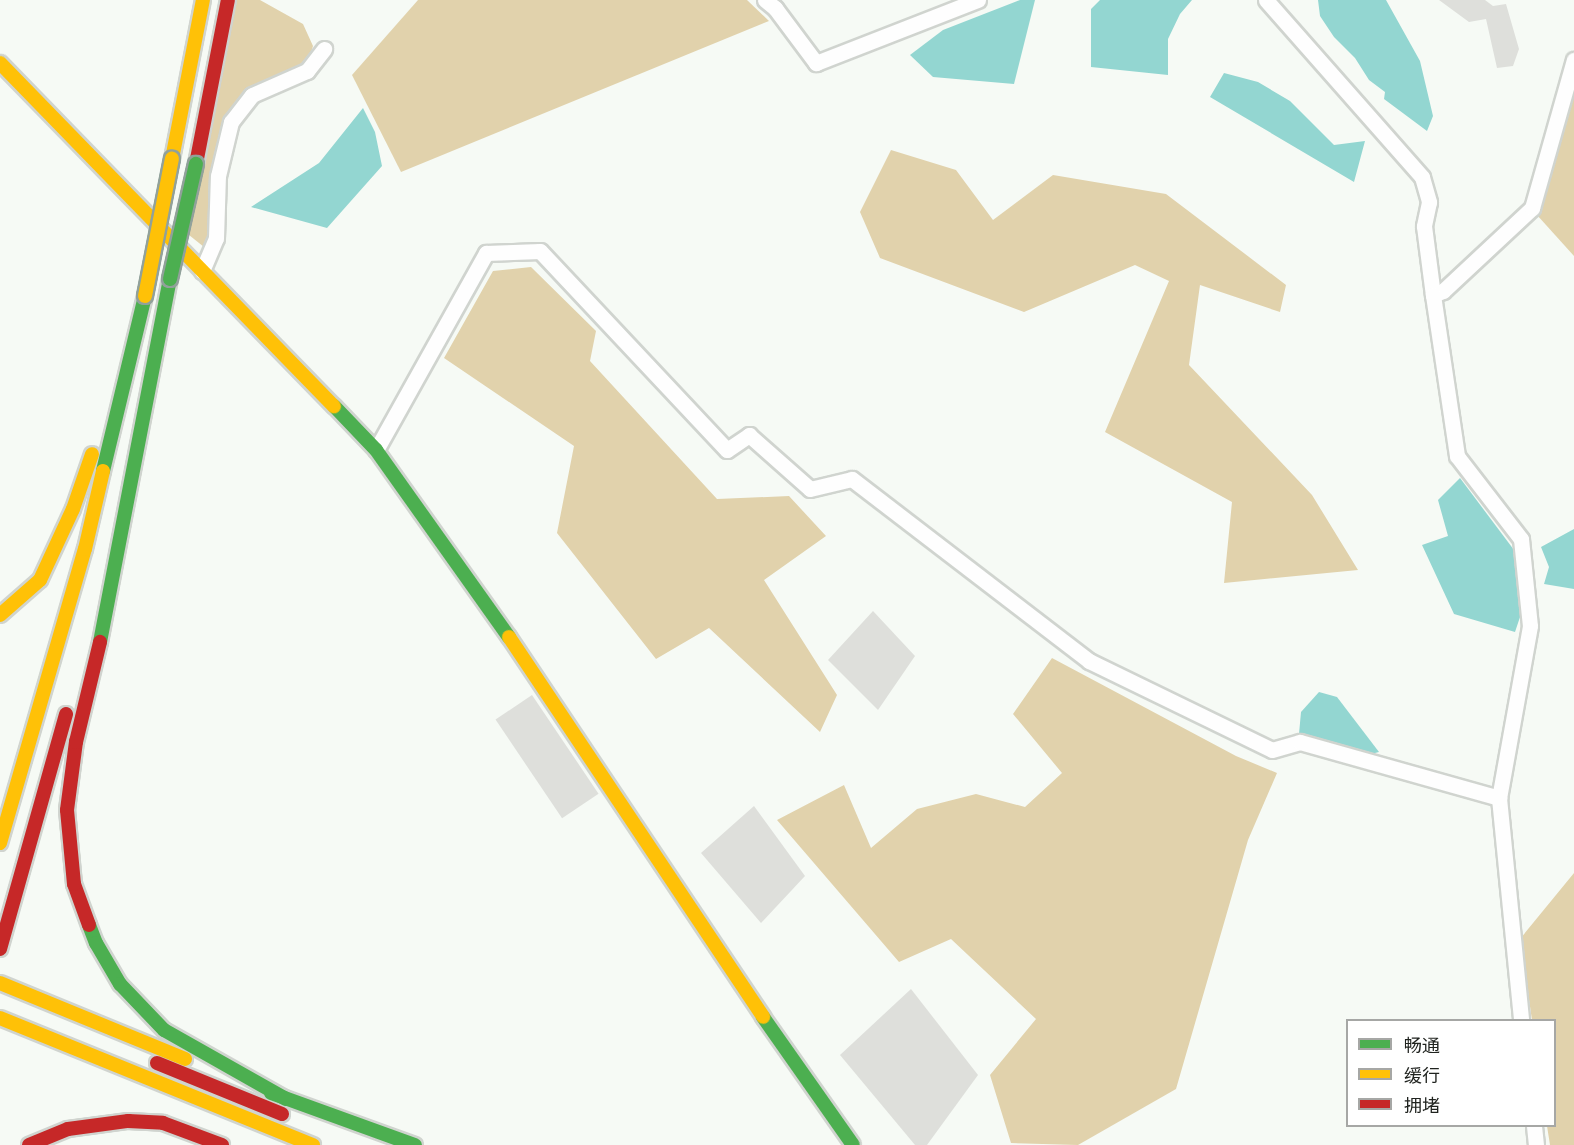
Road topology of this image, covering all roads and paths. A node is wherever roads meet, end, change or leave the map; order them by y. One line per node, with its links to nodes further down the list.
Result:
1 (203, 0): 12 (main road, bridge)
2 (228, 0): 10 (main road, bridge)
3 (765, 0): 4 (street)
4 (978, 0)
5 (1266, 0): 11 (street)
6 (324, 49): 9 (street)
7 (1574, 60): 11 (street)
8 (0, 63): 9 (main road)
9 (202, 272): 13 (main road)
10 (170, 279): 15 (main road); 26 (main road)
11 (1433, 295): 17 (street)
12 (145, 296): 14 (main road); 18 (main road)
13 (376, 450): 17 (street); 35 (main road)
14 (0, 615)
15 (84, 646)
16 (69, 703): 19 (main road)
17 (1499, 798): 22 (street)
18 (0, 843)
19 (0, 949)
20 (0, 983): 26 (main road)
21 (0, 1018): 33 (main road)
22 (1521, 1019)
23 (0, 1033): 25 (main road)
24 (87, 1034): 27 (main road)
25 (32, 1046)
26 (286, 1099): 34 (main road)
27 (292, 1118)
28 (1534, 1127): 36 (street)
29 (255, 1137): 32 (main road)
30 (29, 1145): 31 (main road)
31 (222, 1145)
32 (276, 1145)
33 (313, 1145)
34 (415, 1145)
35 (853, 1145)
36 (1536, 1145)

